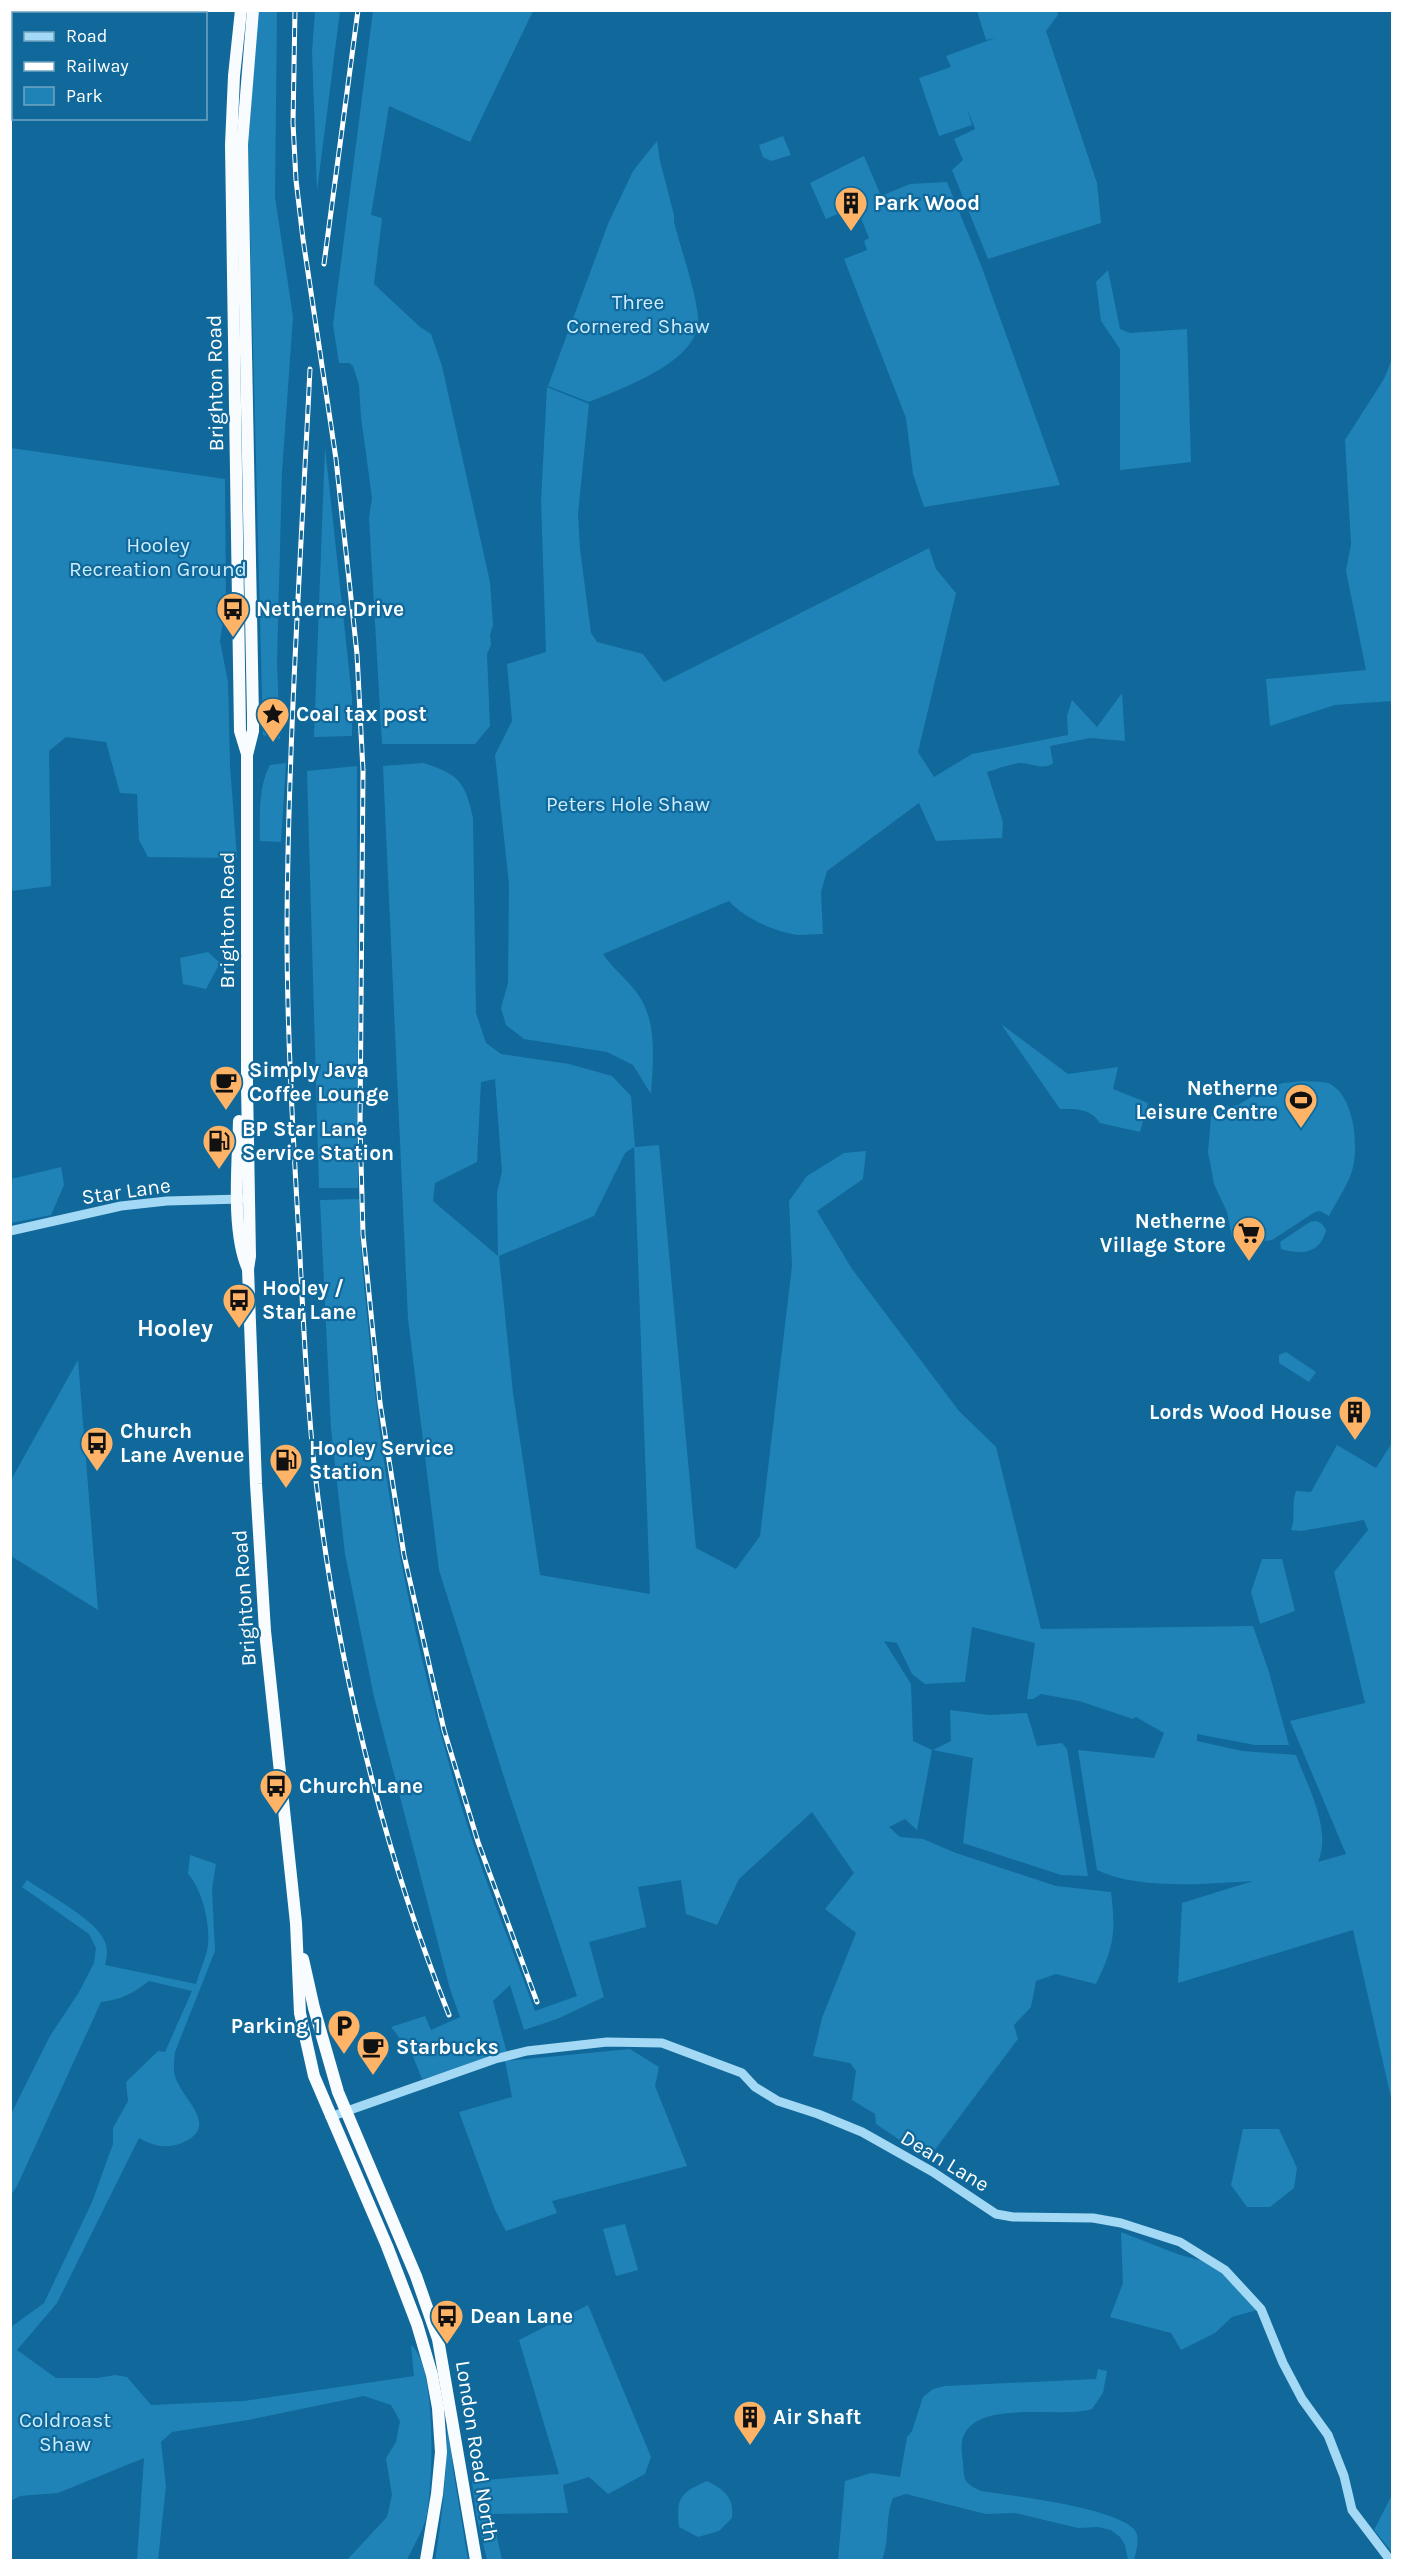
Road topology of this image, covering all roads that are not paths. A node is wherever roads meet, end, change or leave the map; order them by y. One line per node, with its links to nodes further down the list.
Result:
1 (241, 10): 3 (highway, Brighton Road)
2 (253, 10): 3 (highway, Brighton Road)
3 (247, 755): 4 (highway, Brighton Road)
4 (243, 1199): 5 (street, Star Lane); 6 (highway, Brighton Road)
5 (10, 1231)
6 (296, 1923): 7 (highway, Brighton Road); 8 (highway, Brighton Road)
7 (346, 2114): 8 (street, Dean Lane); 10 (highway, London Road North); 11 (street, Dean Lane)
8 (330, 2117): 9 (highway, London Road North)
9 (426, 2560)
10 (476, 2560)
11 (1390, 2560)

